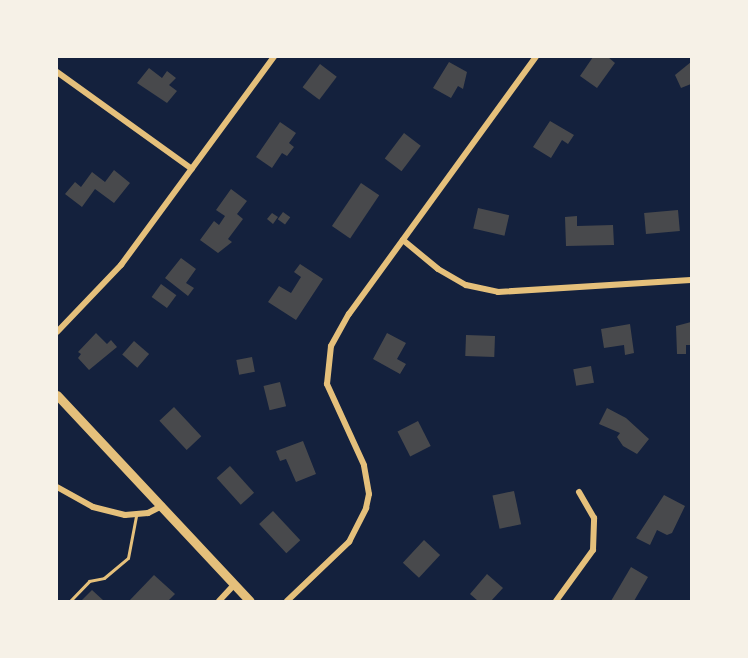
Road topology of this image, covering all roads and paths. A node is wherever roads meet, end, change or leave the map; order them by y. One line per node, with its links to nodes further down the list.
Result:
1 (274, 57): 4 (street)
2 (537, 57): 5 (street)
3 (57, 72): 4 (street)
4 (192, 169): 7 (street)
5 (403, 240): 6 (street); 17 (street)
6 (691, 280)
7 (57, 332)
8 (57, 395): 11 (main road)
9 (57, 487): 12 (street)
10 (579, 492): 18 (street)
11 (162, 506): 12 (street); 13 (main road)
12 (137, 514): 14 (lane)
13 (234, 585): 15 (street); 16 (main road)
14 (70, 601)
15 (219, 601)
16 (249, 601)
17 (287, 601)
18 (556, 601)

